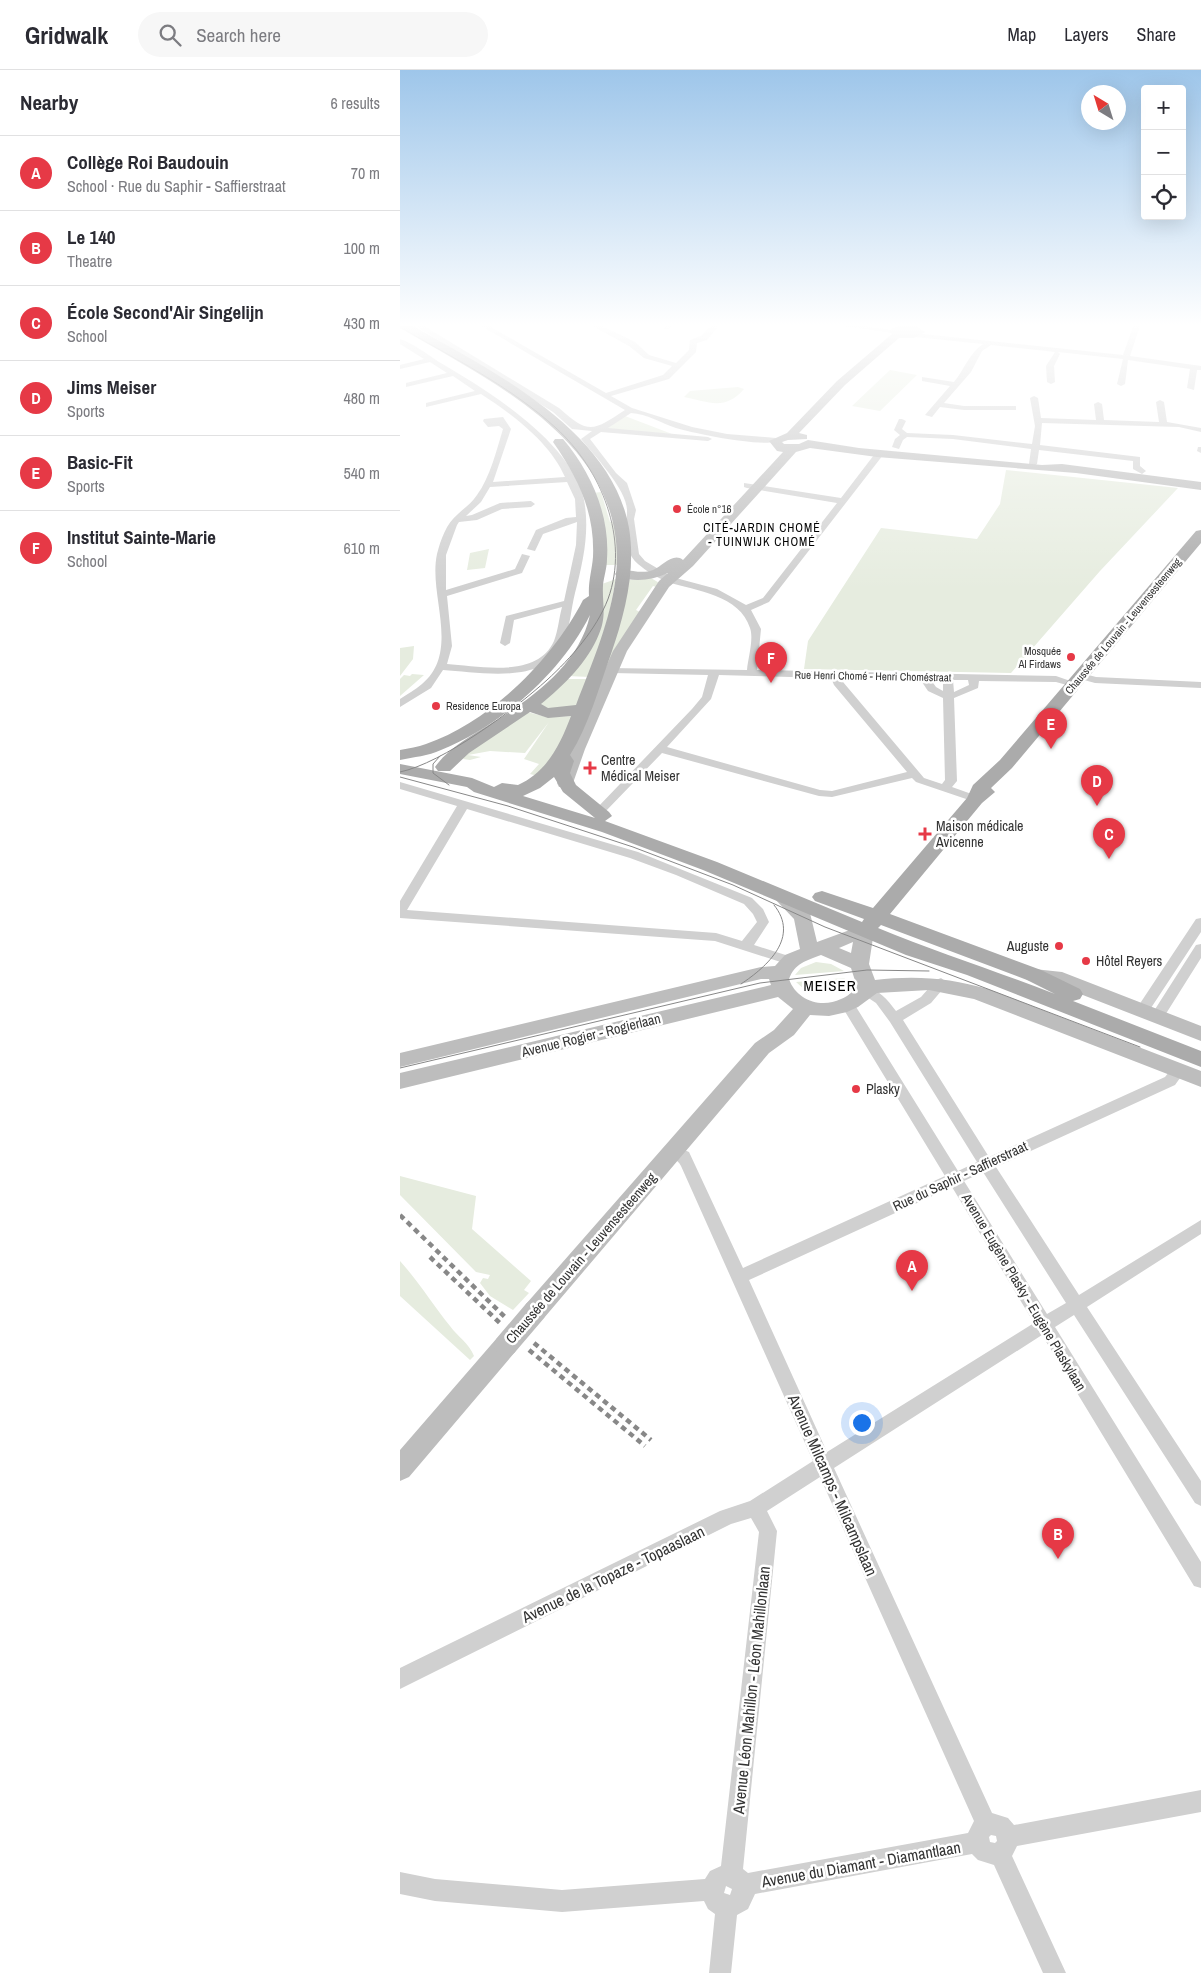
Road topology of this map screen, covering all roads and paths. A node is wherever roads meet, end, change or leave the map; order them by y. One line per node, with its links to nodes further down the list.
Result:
1 (511, 412): 30 (street)
2 (524, 412): 42 (main road)
3 (543, 412): 41 (main road)
4 (558, 412): 20 (street)
5 (627, 412): 20 (street)
6 (631, 412): 23 (street)
7 (642, 412): 24 (street)
8 (814, 412): 24 (street)
9 (825, 412): 24 (street)
10 (932, 412): 14 (street)
11 (1037, 412): 15 (street)
12 (1099, 412): 17 (street)
13 (1162, 412): 19 (street)
14 (929, 415)
15 (1038, 420): 17 (street); 26 (street)
16 (902, 421): 22 (street)
17 (1100, 422): 19 (street)
18 (500, 423): 31 (street)
19 (1164, 425): 21 (street)
20 (599, 430): 23 (street); 43 (street)
21 (1201, 430)
22 (905, 435): 25 (street); 26 (street)
23 (708, 439): 24 (street)
24 (791, 444): 27 (street); 32 (street)
25 (896, 447)
26 (1035, 447): 28 (street); 29 (street)
27 (880, 453): 28 (street); 34 (street)
28 (1031, 466): 33 (street)
29 (1142, 471)
30 (571, 480): 31 (street); 39 (street)
31 (486, 485): 36 (street)
32 (752, 486): 34 (street); 43 (street)
33 (1197, 486)
34 (843, 501): 47 (street)
35 (531, 504): 37 (street)
36 (473, 505): 37 (street); 38 (street)
37 (490, 510): 38 (street)
38 (458, 519): 45 (street)
39 (582, 519): 45 (street); 46 (street)
40 (1201, 534): 57 (main road, Chaussée de Louvain - Leuvensesteenweg)
41 (622, 574): 42 (street); 43 (street); 62 (main road)
42 (598, 575): 44 (main road)
43 (664, 576): 47 (street); 50 (street)
44 (595, 591): 61 (main road); 65 (main road)
45 (441, 595): 49 (street)
46 (567, 603): 48 (street); 49 (street)
47 (745, 609): 52 (street)
48 (505, 643)
49 (442, 667): 60 (street)
50 (612, 670): 51 (street, Rue Henri Chomé - Henri Choméstraat); 62 (street)
51 (714, 673): 52 (street, Rue Henri Chomé - Henri Choméstraat); 63 (street)
52 (752, 673): 53 (street, Rue Henri Chomé - Henri Choméstraat)
53 (836, 675): 54 (street, Rue Henri Chomé - Henri Choméstraat); 68 (street)
54 (924, 676): 55 (street, Rue Henri Chomé - Henri Choméstraat); 59 (street)
55 (948, 677): 56 (street, Rue Henri Chomé - Henri Choméstraat); 59 (street)
56 (973, 677): 57 (street, Rue Henri Chomé - Henri Choméstraat); 59 (street)
57 (1077, 680): 58 (street, Rue Henri Chomé - Henri Choméstraat); 74 (main road, Chaussée de Louvain - Leuvensesteenweg)
58 (1201, 685)
59 (950, 696): 73 (street)
60 (400, 704)
61 (532, 704): 62 (main road); 67 (main road)
62 (589, 707): 64 (main road); 70 (street)
63 (661, 749): 68 (street); 76 (street)
64 (561, 755): 70 (main road); 72 (main road)
65 (400, 756): 67 (main road)
66 (400, 769): 67 (main road)
67 (447, 772): 69 (main road); 72 (main road)
68 (914, 774): 73 (street)
69 (472, 783): 72 (main road); 77 (main road)
70 (566, 783): 76 (main road)
71 (400, 785): 75 (street)
72 (529, 788): 76 (main road)
73 (944, 788): 74 (street)
74 (976, 799): 80 (main road, Chaussée de Louvain - Leuvensesteenweg)
75 (465, 803): 78 (street); 81 (street)
76 (601, 814): 80 (main road)
77 (782, 897): 80 (main road); 83 (street)
78 (400, 913): 81 (street)
79 (1201, 922): 91 (street)
80 (871, 923): 83 (street); 84 (street); 85 (main road); 94 (main road)
81 (745, 946): 86 (street)
82 (1201, 948): 91 (street)
83 (816, 950): 84 (street); 86 (street)
84 (859, 964): 88 (street)
85 (1034, 975): 91 (street); 93 (main road)
86 (791, 986): 89 (street); 95 (street, Avenue Rogier - Rogierlaan); 98 (street, Avenue Rogier - Rogierlaan); 99 (street, Chaussée de Louvain - Leuvensesteenweg)
87 (938, 987): 88 (street); 90 (street); 96 (street)
88 (866, 990): 89 (street); 90 (street)
89 (848, 1005): 101 (street, Avenue Eugène Plasky - Eugène Plaskylaan)
90 (895, 1013): 100 (street)
91 (1150, 1014): 92 (street)
92 (1201, 1034)
93 (1201, 1044)
94 (1201, 1059)
95 (400, 1060)
96 (1178, 1071): 97 (street); 100 (street, Rue du Saphir - Saffierstraat)
97 (1201, 1079)
98 (400, 1081)
99 (673, 1151): 103 (street, Avenue Milcamps - Milcampslaan); 107 (street, Chaussée de Louvain - Leuvensesteenweg, bridge)
100 (986, 1165): 101 (street, Rue du Saphir - Saffierstraat); 104 (street)
101 (955, 1179): 103 (street, Rue du Saphir - Saffierstraat); 105 (street, Avenue Eugène Plasky - Eugène Plaskylaan)
102 (1201, 1226): 104 (street, Avenue de la Topaze - Topaaslaan)
103 (739, 1277): 106 (street, Avenue Milcamps - Milcampslaan)
104 (1078, 1305): 105 (street, Avenue de la Topaze - Topaaslaan); 108 (street)
105 (1045, 1326): 106 (street, Avenue de la Topaze - Topaaslaan); 110 (street, Avenue Eugène Plasky - Eugène Plaskylaan)
106 (823, 1465): 109 (street, Avenue de la Topaze - Topaaslaan); 113 (street, Avenue Milcamps - Milcampslaan)
107 (400, 1469)
108 (1201, 1496)
109 (755, 1508): 111 (street, Avenue de la Topaze - Topaaslaan); 115 (street, Avenue Léon Mahillon - Léon Mahillonlaan)
110 (1201, 1579)
111 (400, 1679)
112 (1201, 1801): 114 (street)
113 (983, 1833): 114 (street, Avenue du Diamant - Diamantlaan); 115 (street, Avenue du Diamant - Diamantlaan)
114 (1004, 1845): 120 (street)
115 (736, 1880): 117 (street); 118 (street, Avenue du Diamant - Diamantlaan)
116 (400, 1883): 117 (street)
117 (714, 1889): 118 (street)
118 (727, 1907): 119 (street)
119 (720, 1973)
120 (1054, 1973)

